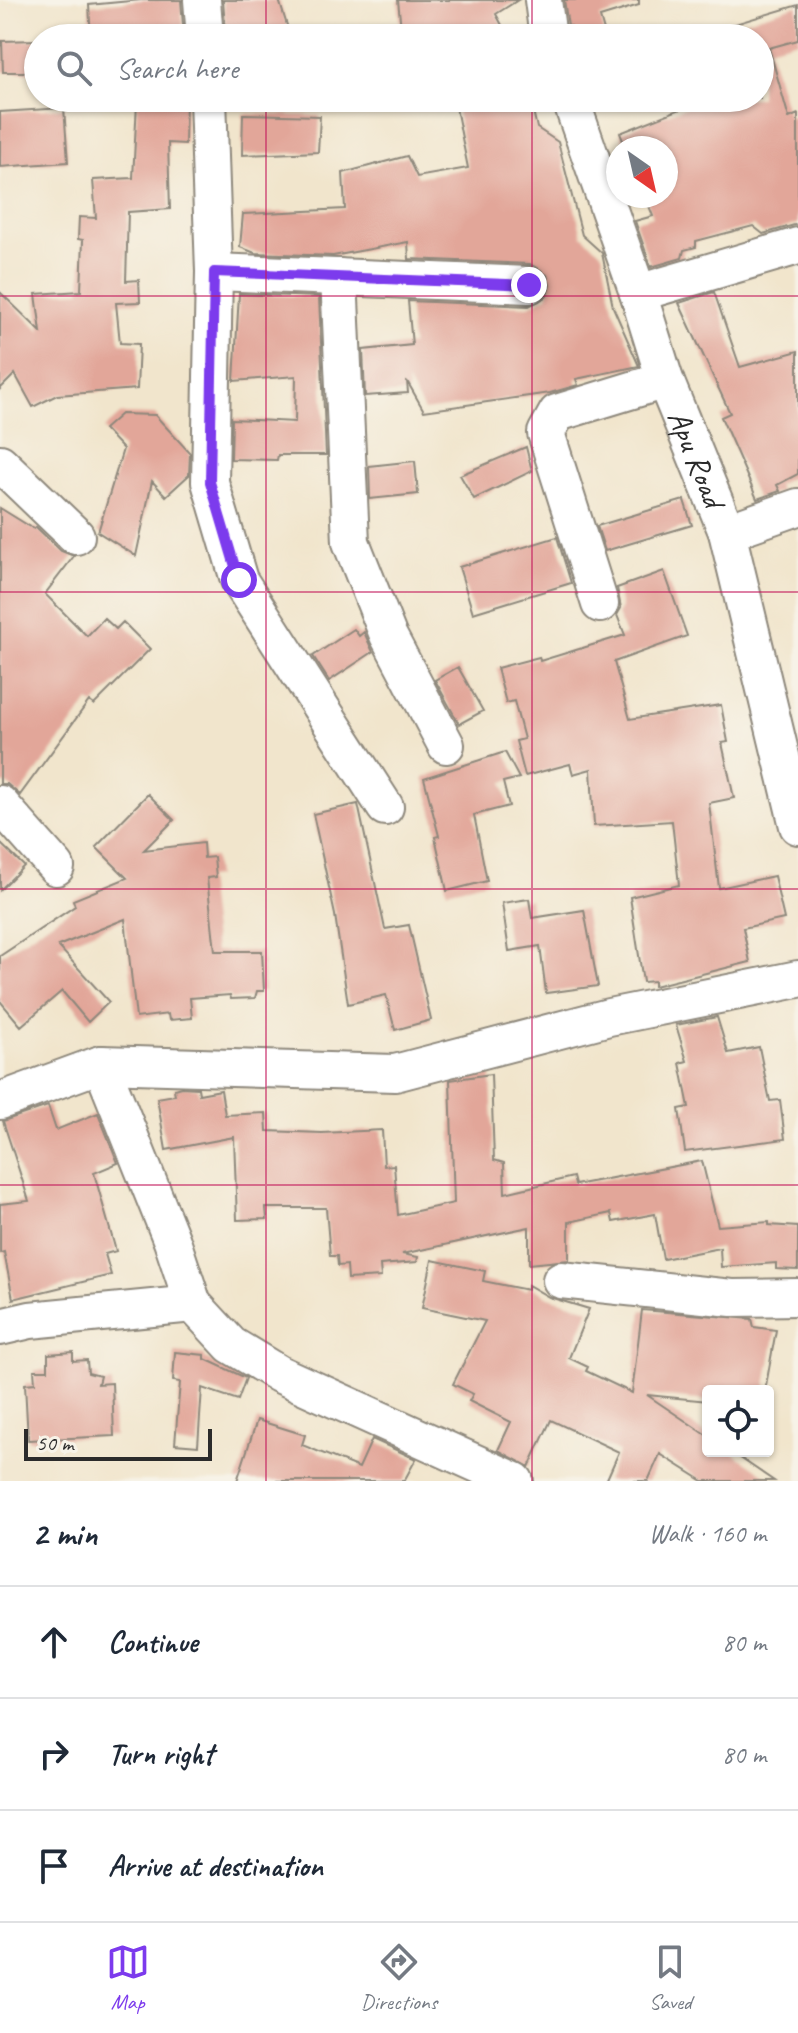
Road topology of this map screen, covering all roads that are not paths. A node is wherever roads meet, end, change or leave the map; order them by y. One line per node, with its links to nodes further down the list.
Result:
1 (202, 0): 3 (street)
2 (543, 0): 4 (street)
3 (204, 24)
4 (546, 24)
5 (208, 112): 8 (street)
6 (575, 112): 11 (street, Apu Road)
7 (798, 246): 11 (street)
8 (214, 272): 9 (street); 20 (street)
9 (339, 277): 10 (street); 18 (street)
10 (529, 285)
11 (638, 293): 12 (street, Apu Road)
12 (665, 380): 15 (street, Apu Road); 17 (street)
13 (0, 463): 16 (street)
14 (798, 507): 15 (street)
15 (727, 532): 21 (street, Apu Road)
16 (76, 536)
17 (600, 604)
18 (446, 745)
19 (0, 804): 22 (street)
20 (385, 807)
21 (798, 826)
22 (56, 867)
23 (798, 979): 24 (street)
24 (101, 1064): 25 (street); 28 (street)
25 (0, 1101)
26 (561, 1280): 27 (street)
27 (798, 1297)
28 (193, 1304): 29 (street); 30 (street)
29 (0, 1327)
30 (515, 1481)

